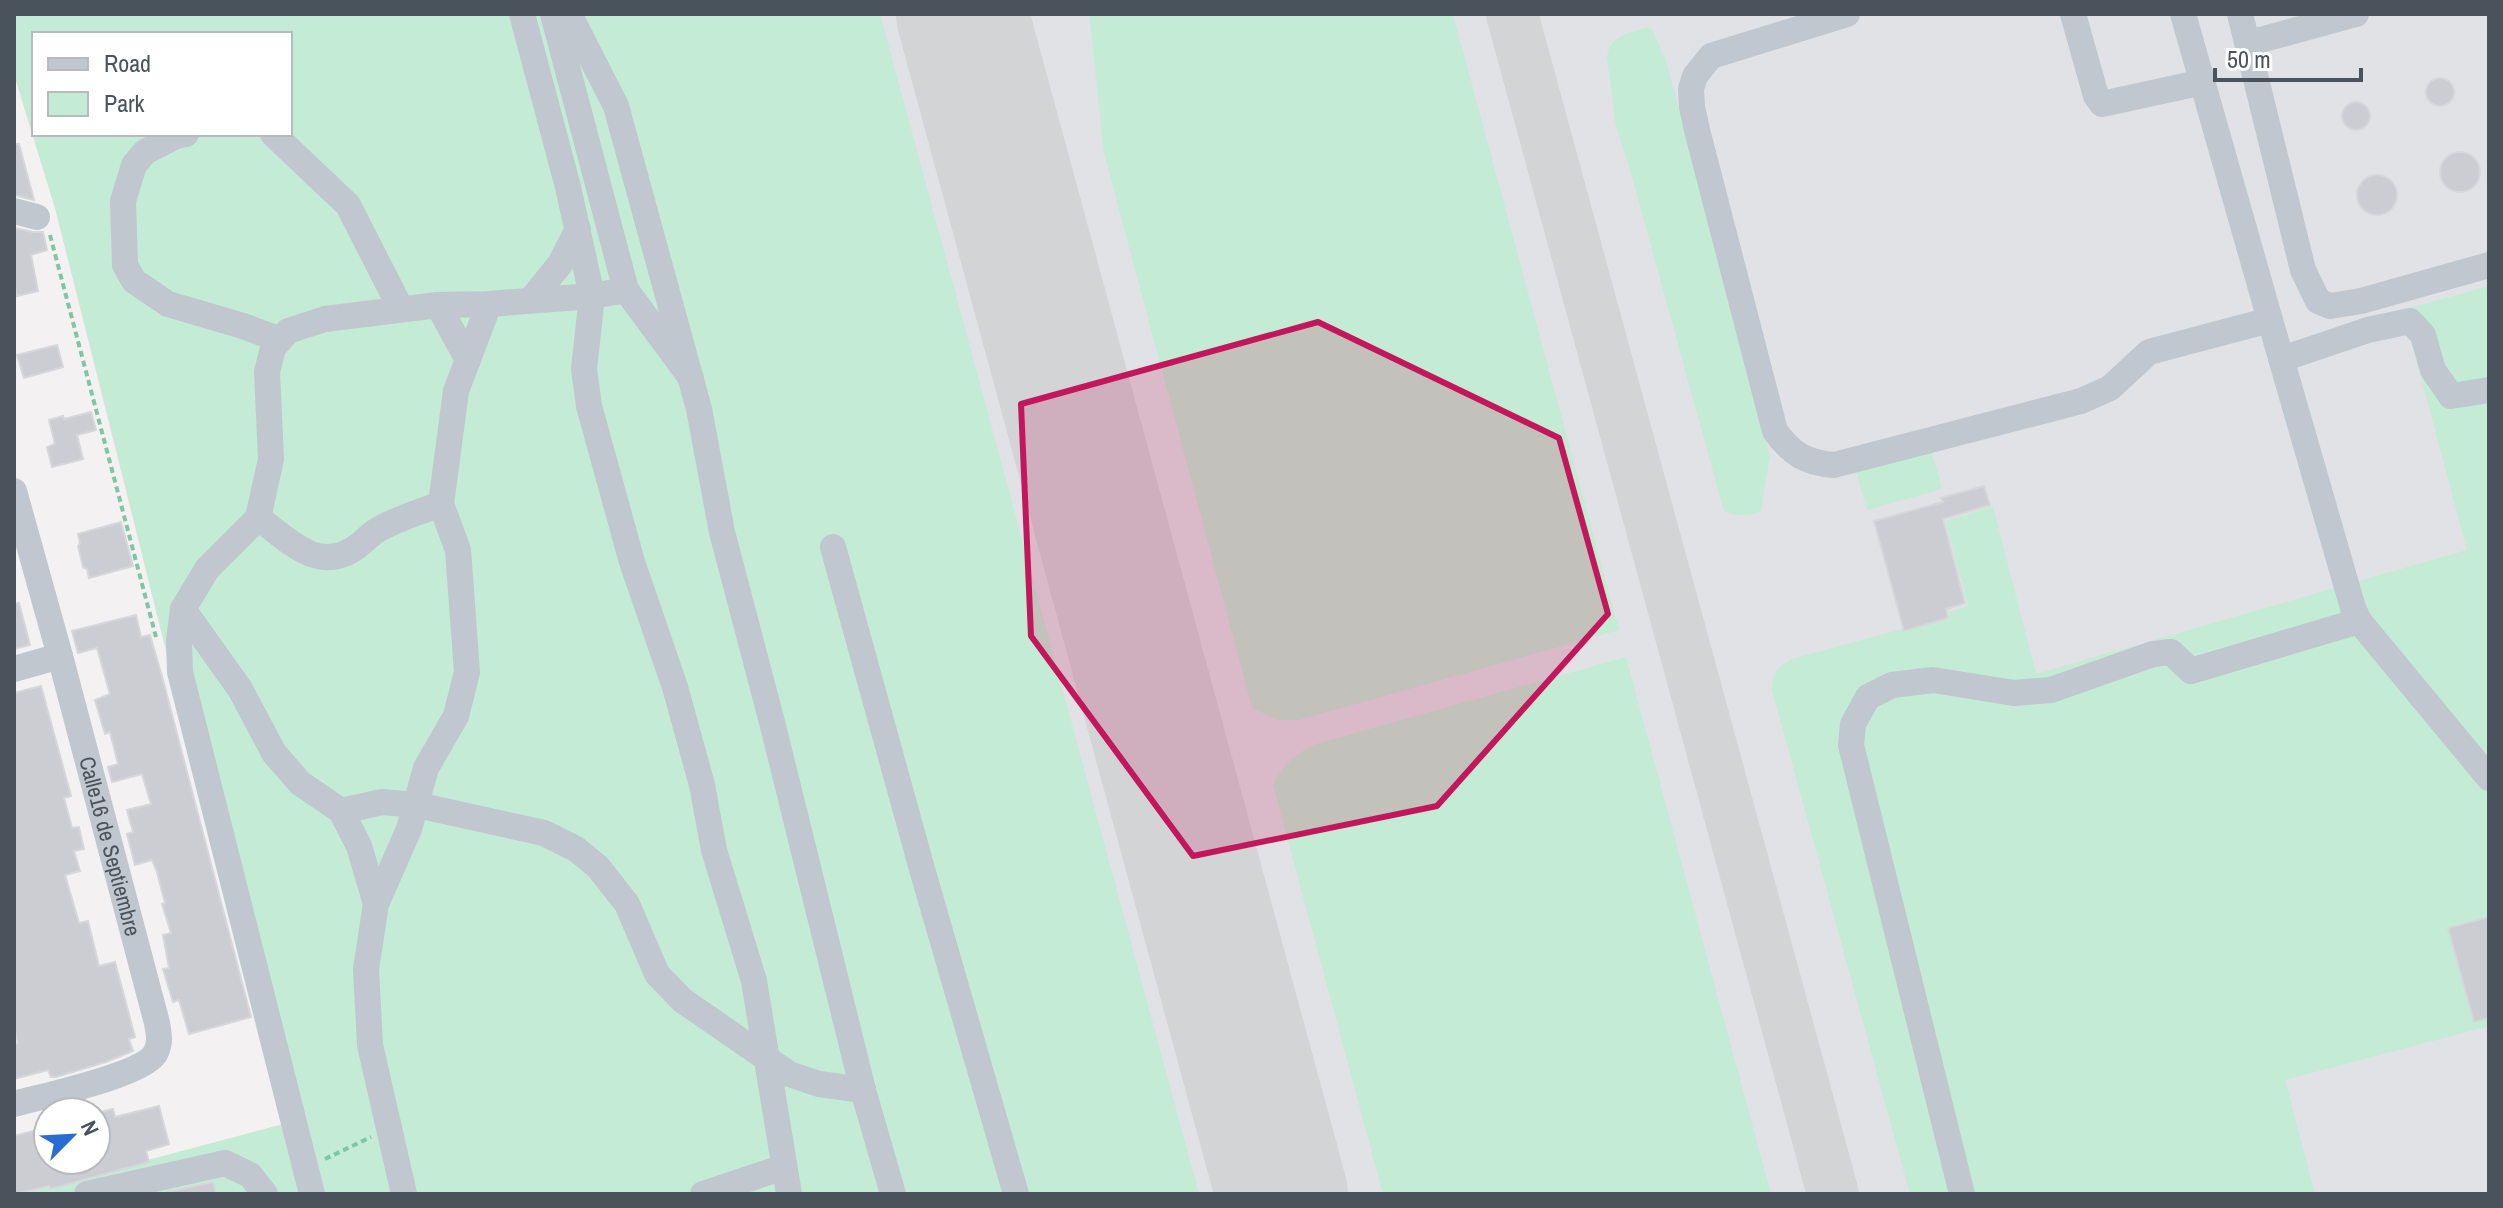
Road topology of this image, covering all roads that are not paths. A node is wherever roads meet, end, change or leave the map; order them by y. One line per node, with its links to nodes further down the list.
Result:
1 (522, 14): 13 (street)
2 (553, 14): 15 (street)
3 (569, 14): 25 (street)
4 (1847, 14): 21 (street)
5 (2073, 14): 10 (street)
6 (2183, 14): 10 (street)
7 (2240, 14): 9 (street)
8 (2356, 14): 9 (street)
9 (2249, 43): 14 (street)
10 (2203, 82): 21 (street)
11 (176, 136): 22 (street)
12 (276, 136): 20 (street)
13 (578, 229): 16 (street); 17 (street)
14 (2489, 265)
15 (626, 290): 16 (street); 25 (street)
16 (592, 296): 17 (street); 39 (street)
17 (531, 300): 18 (street)
18 (489, 304): 19 (street); 24 (street)
19 (438, 305): 20 (street); 24 (street)
20 (401, 309): 22 (street)
21 (2270, 320): 23 (street)
22 (280, 340): 29 (street)
23 (2282, 359): 26 (street); 32 (street)
24 (468, 360): 28 (street)
25 (691, 378): 40 (street)
26 (2489, 390)
27 (14, 491): 33 (street, Calle16 de Septiembre)
28 (441, 504): 29 (street); 36 (street)
29 (258, 518): 31 (street)
30 (833, 547): 50 (street)
31 (183, 609): 37 (street); 45 (street)
32 (2359, 621): 35 (street); 51 (street)
33 (60, 656): 34 (street); 41 (street, Calle16 de Septiembre)
34 (14, 669)
35 (2489, 778)
36 (417, 805): 37 (street); 38 (street); 39 (street)
37 (341, 811): 38 (street)
38 (376, 904): 46 (street)
39 (767, 1057): 40 (street); 42 (street)
40 (863, 1090): 49 (street)
41 (14, 1104)
42 (784, 1167): 47 (street); 48 (street)
43 (87, 1194): 44 (street)
44 (265, 1194)
45 (312, 1194)
46 (404, 1194)
47 (703, 1194)
48 (789, 1194)
49 (893, 1194)
50 (1016, 1194)
51 (1962, 1194)

